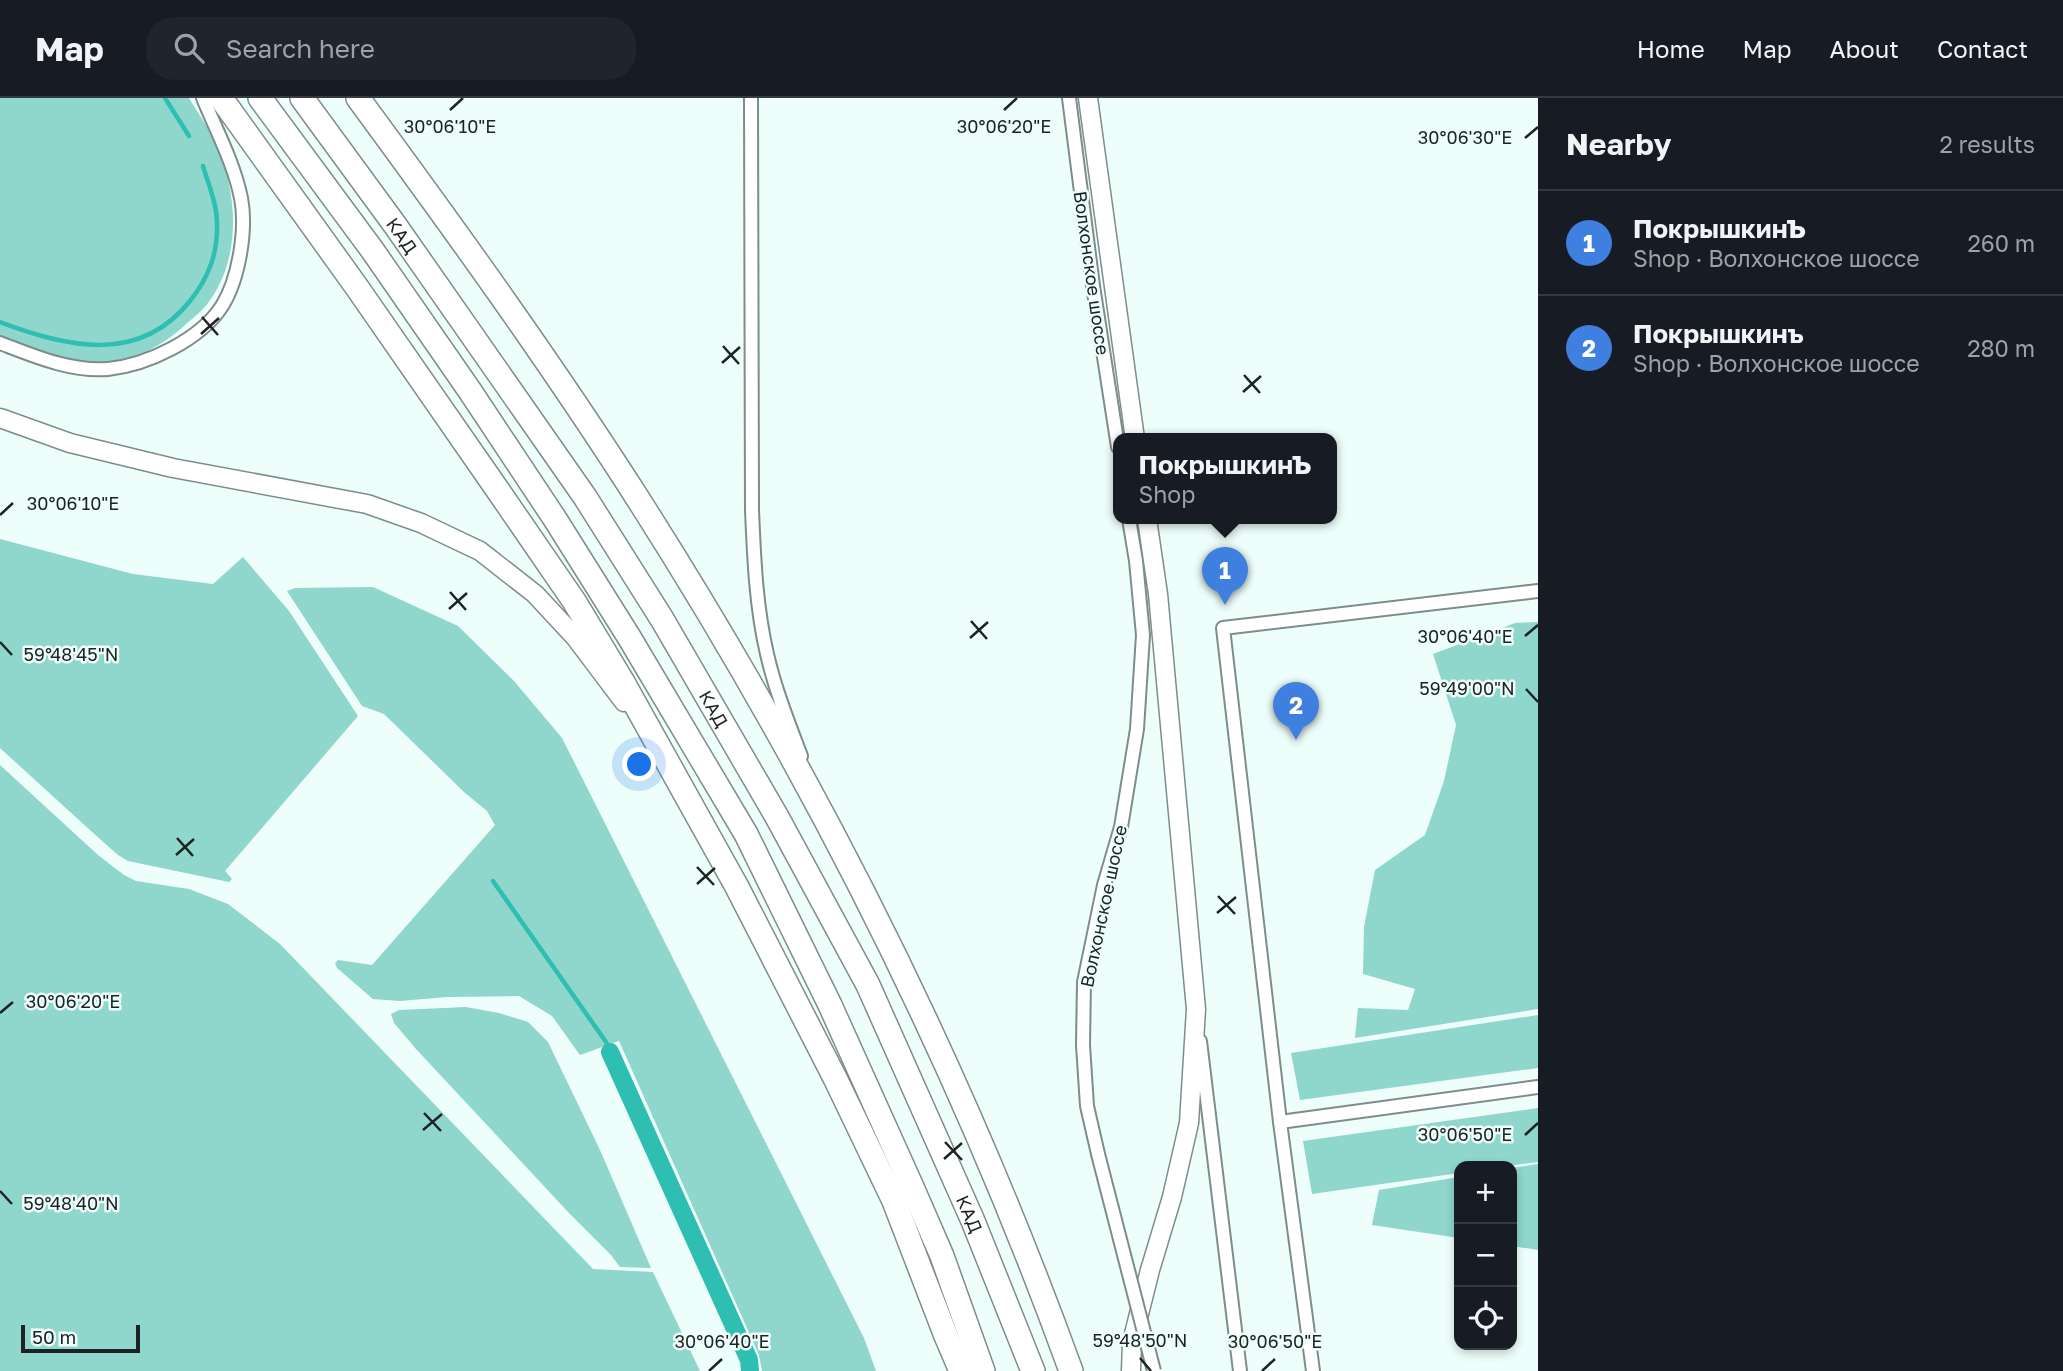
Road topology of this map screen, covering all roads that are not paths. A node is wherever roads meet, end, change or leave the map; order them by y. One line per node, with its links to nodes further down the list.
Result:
1 (203, 98): 9 (street)
2 (221, 98): 16 (highway)
3 (260, 98): 22 (highway, КАД)
4 (302, 98): 23 (highway, КАД)
5 (358, 98): 17 (highway)
6 (751, 98): 17 (street)
7 (1069, 98): 11 (street, Волхонское шоссе)
8 (1087, 98): 12 (main road, Волхонское шоссе)
9 (0, 343)
10 (0, 418): 16 (main road)
11 (1116, 433)
12 (1134, 433)
13 (1130, 524): 26 (street, Волхонское шоссе, bridge)
14 (1148, 524): 18 (main road)
15 (1538, 591): 20 (street)
16 (669, 764): 21 (highway)
17 (820, 809): 24 (highway)
18 (1196, 1009): 25 (main road); 27 (street)
19 (1538, 1087): 20 (street)
20 (1280, 1122): 28 (street)
21 (961, 1371)
22 (983, 1371)
23 (1033, 1371)
24 (1072, 1371)
25 (1131, 1371)
26 (1154, 1371)
27 (1240, 1371)
28 (1313, 1371)

